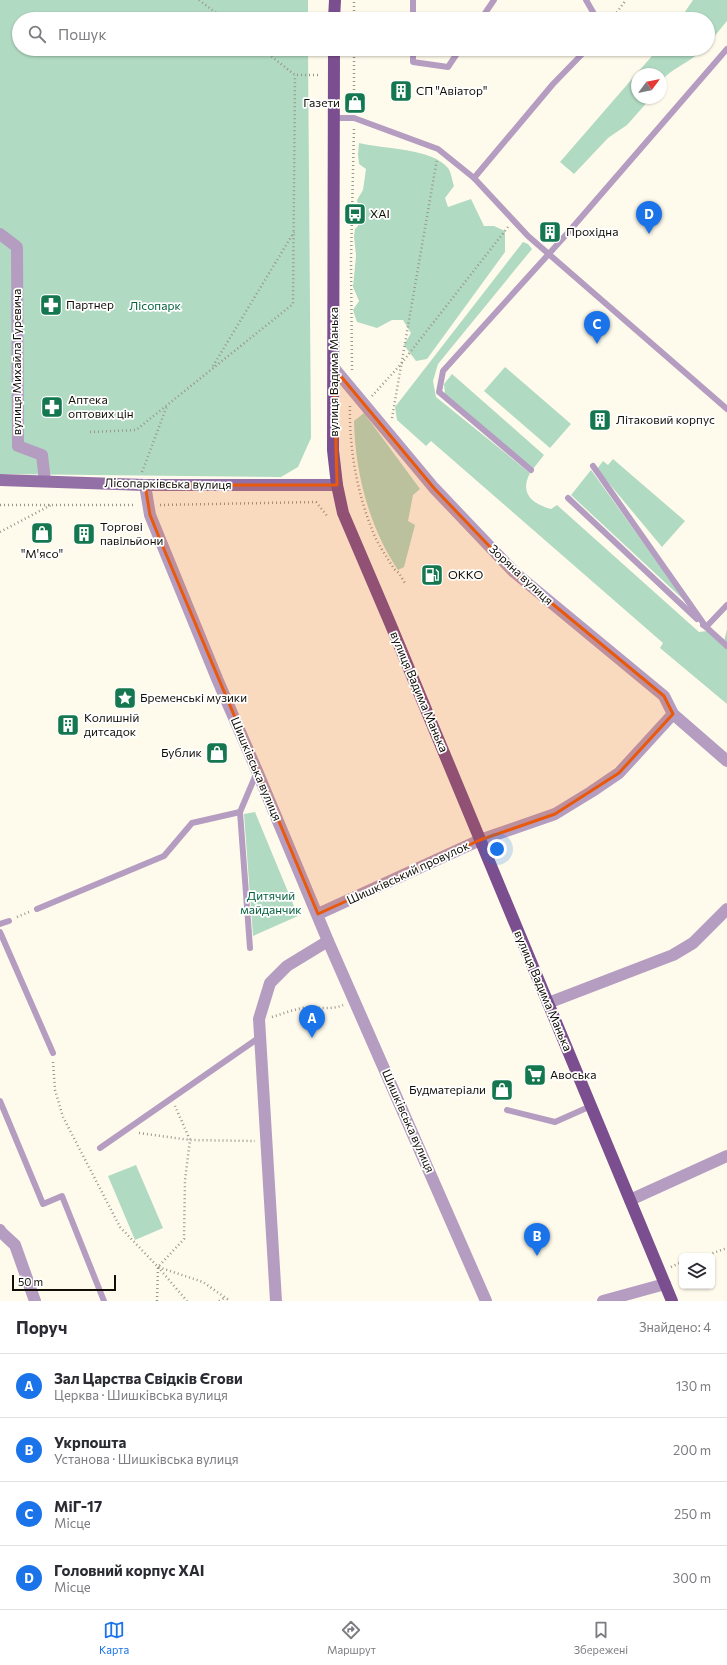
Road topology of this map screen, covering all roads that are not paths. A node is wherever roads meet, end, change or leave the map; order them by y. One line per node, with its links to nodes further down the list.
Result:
1 (334, 0): 5 (main road)
2 (414, 0): 6 (lane)
3 (494, 0): 7 (lane)
4 (586, 0): 8 (lane)
5 (334, 12)
6 (413, 12)
7 (486, 12)
8 (593, 12)
9 (727, 48): 17 (lane)
10 (334, 56): 14 (main road, вулиця Вадима Манька)
11 (413, 56): 12 (lane)
12 (455, 56)
13 (580, 56): 15 (lane)
14 (334, 118): 15 (lane); 18 (main road, вулиця Вадима Манька)
15 (474, 178): 17 (lane)
16 (0, 234): 24 (street, вулиця Михайла Гуревича)
17 (549, 253): 19 (lane); 21 (lane)
18 (334, 368): 25 (main road, вулиця Вадима Манька); 30 (street, Зоряна вулиця)
19 (727, 409)
20 (593, 466): 28 (lane)
21 (532, 470)
22 (0, 480): 24 (street, Лісопарківська вулиця)
23 (143, 480): 24 (street, Лісопарківська вулиця); 25 (street, Лісопарківська вулиця); 32 (street, Шишківська вулиця)
24 (44, 481)
25 (337, 485): 34 (main road, вулиця Вадима Манька)
26 (568, 498): 28 (lane)
27 (727, 605): 28 (lane)
28 (706, 627): 29 (lane)
29 (727, 646)
30 (673, 714): 31 (street, Зоряна вулиця); 34 (street, Шишківський провулок)
31 (727, 761)
32 (257, 771): 33 (lane); 37 (street, Шишківська вулиця)
33 (240, 812): 35 (lane); 42 (lane)
34 (480, 840): 37 (street, Шишківський провулок); 43 (main road, вулиця Вадима Манька)
35 (37, 909)
36 (727, 909): 43 (street)
37 (318, 914): 41 (street, Шишківська вулиця)
38 (9, 921): 39 (lane)
39 (0, 924)
40 (0, 932): 45 (lane)
41 (328, 940): 44 (street); 57 (street, Шишківська вулиця)
42 (250, 948)
43 (548, 1003): 47 (main road, вулиця Вадима Манька)
44 (260, 1037): 49 (lane); 56 (street)
45 (53, 1053)
46 (0, 1101): 55 (lane)
47 (591, 1106): 48 (lane); 51 (main road, вулиця Вадима Манька)
48 (508, 1110)
49 (100, 1148)
50 (727, 1156): 51 (street)
51 (630, 1200): 53 (main road, вулиця Вадима Манька)
52 (0, 1230): 54 (street)
53 (665, 1284): 58 (street); 59 (main road, вулиця Вадима Манька)
54 (35, 1301)
55 (104, 1301)
56 (276, 1301)
57 (486, 1301)
58 (603, 1301)
59 (672, 1301)

